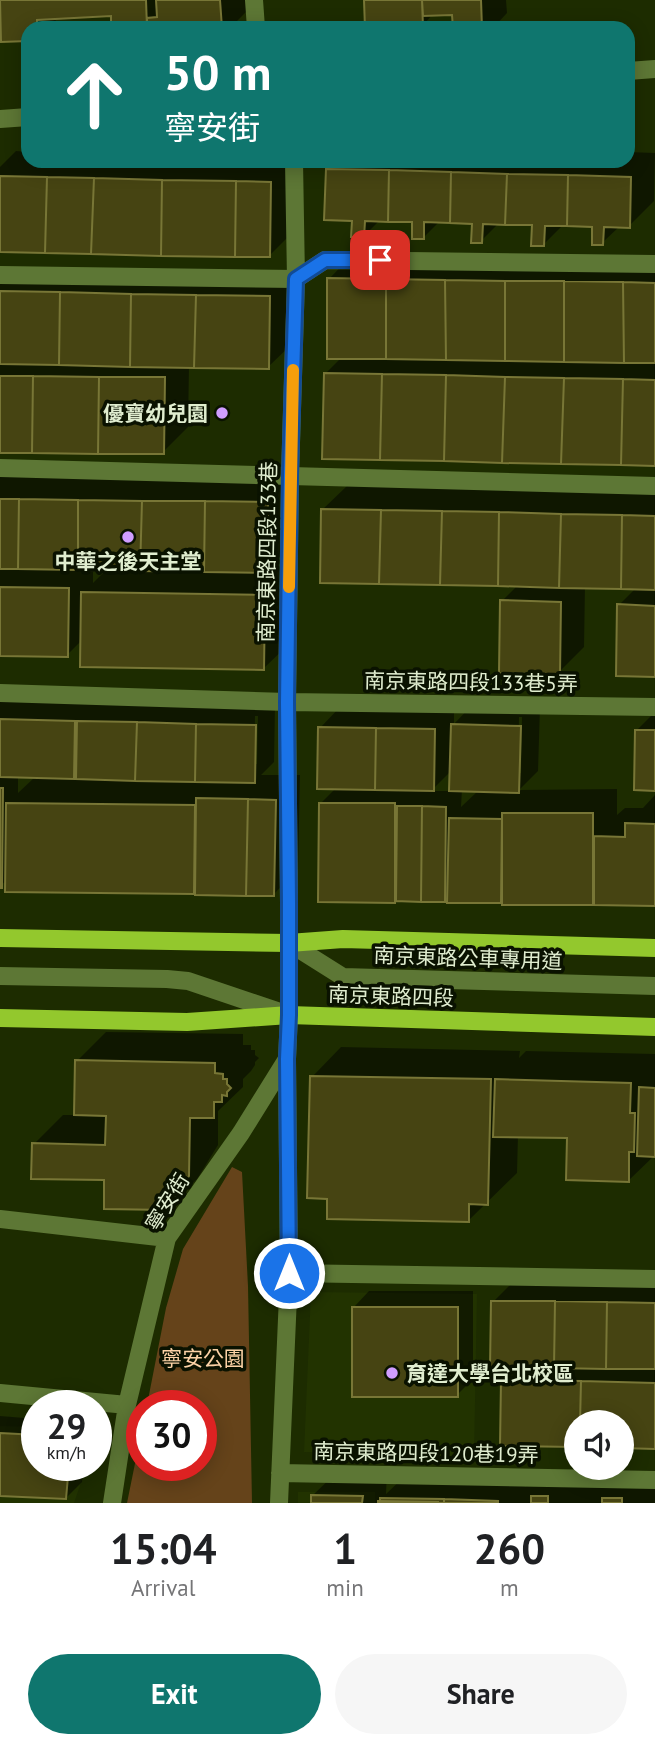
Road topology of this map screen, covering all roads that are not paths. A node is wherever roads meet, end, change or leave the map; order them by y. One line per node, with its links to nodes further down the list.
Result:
1 (254, 0): 2 (street)
2 (256, 21)
3 (655, 69): 4 (street)
4 (635, 70)
5 (21, 118): 6 (street)
6 (0, 119)
7 (294, 168): 10 (street, 南京東路四段133巷)
8 (655, 264): 10 (street)
9 (0, 275): 10 (street)
10 (296, 279): 12 (street, 南京東路四段133巷)
11 (0, 468): 12 (street)
12 (290, 475): 13 (street); 15 (street, 南京東路四段133巷)
13 (655, 486)
14 (0, 693): 15 (street, 南京東路四段133巷5弄)
15 (287, 702): 16 (street, 南京東路四段133巷5弄); 18 (street, 南京東路四段133巷)
16 (655, 707)
17 (0, 938): 18 (main road)
18 (289, 943): 19 (main road); 21 (street, 南京東路公車專用道); 22 (street, 寧安街)
19 (655, 948)
20 (0, 976): 22 (street)
21 (655, 986)
22 (289, 1015): 23 (main road, 南京東路四段); 24 (main road, 南京東路四段); 25 (street, 寧安街)
23 (0, 1018)
24 (655, 1027)
25 (287, 1059): 27 (street, 寧安街); 28 (street)
26 (0, 1219): 27 (street)
27 (167, 1238): 30 (street, 寧安街)
28 (289, 1273): 29 (street); 34 (street)
29 (655, 1279)
30 (131, 1390)
31 (0, 1394): 32 (street)
32 (126, 1405)
33 (126, 1412): 36 (street, 寧安街)
34 (279, 1474): 35 (street, 南京東路四段120巷19弄); 37 (street)
35 (655, 1480)
36 (112, 1503)
37 (279, 1503)

